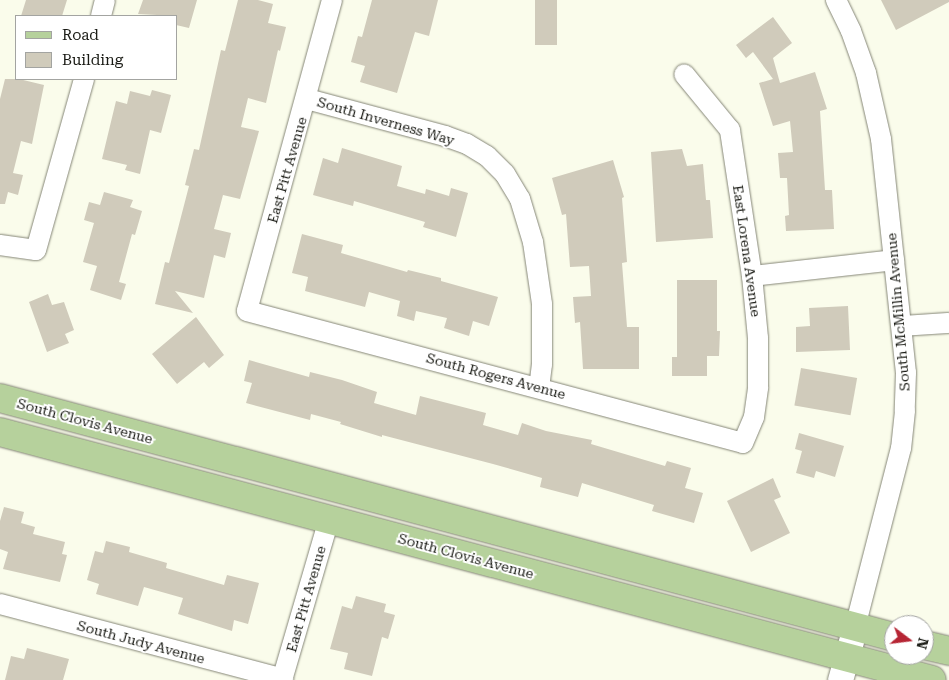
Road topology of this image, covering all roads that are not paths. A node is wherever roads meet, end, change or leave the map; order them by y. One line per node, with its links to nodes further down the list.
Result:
1 (105, 0): 4 (street)
2 (332, 0): 7 (street, East Pitt Avenue)
3 (836, 0): 9 (street, South McMillin Avenue)
4 (101, 15)
5 (684, 74): 10 (street, East Lorena Avenue)
6 (84, 80): 8 (street)
7 (307, 99): 11 (street, East Pitt Avenue); 14 (street, South Inverness Way)
8 (0, 245)
9 (894, 260): 10 (street); 13 (street, South McMillin Avenue)
10 (752, 276): 17 (street, East Lorena Avenue)
11 (247, 311): 14 (street, South Rogers Avenue)
12 (949, 323): 13 (street)
13 (902, 326): 21 (street, South McMillin Avenue)
14 (539, 387): 17 (street, South Rogers Avenue)
15 (0, 398): 19 (main road, South Clovis Avenue)
16 (0, 432): 18 (main road, South Clovis Avenue)
17 (744, 443)
18 (329, 519): 19 (main road); 25 (main road, South Clovis Avenue); 26 (street, East Pitt Avenue)
19 (506, 534): 21 (main road, South Clovis Avenue)
20 (0, 604): 26 (street, South Judy Avenue)
21 (855, 627): 22 (main road, South Clovis Avenue); 25 (street)
22 (884, 634)
23 (934, 647): 24 (main road)
24 (949, 651)
25 (843, 669): 27 (main road, South Clovis Avenue)
26 (283, 679)
27 (932, 680)

